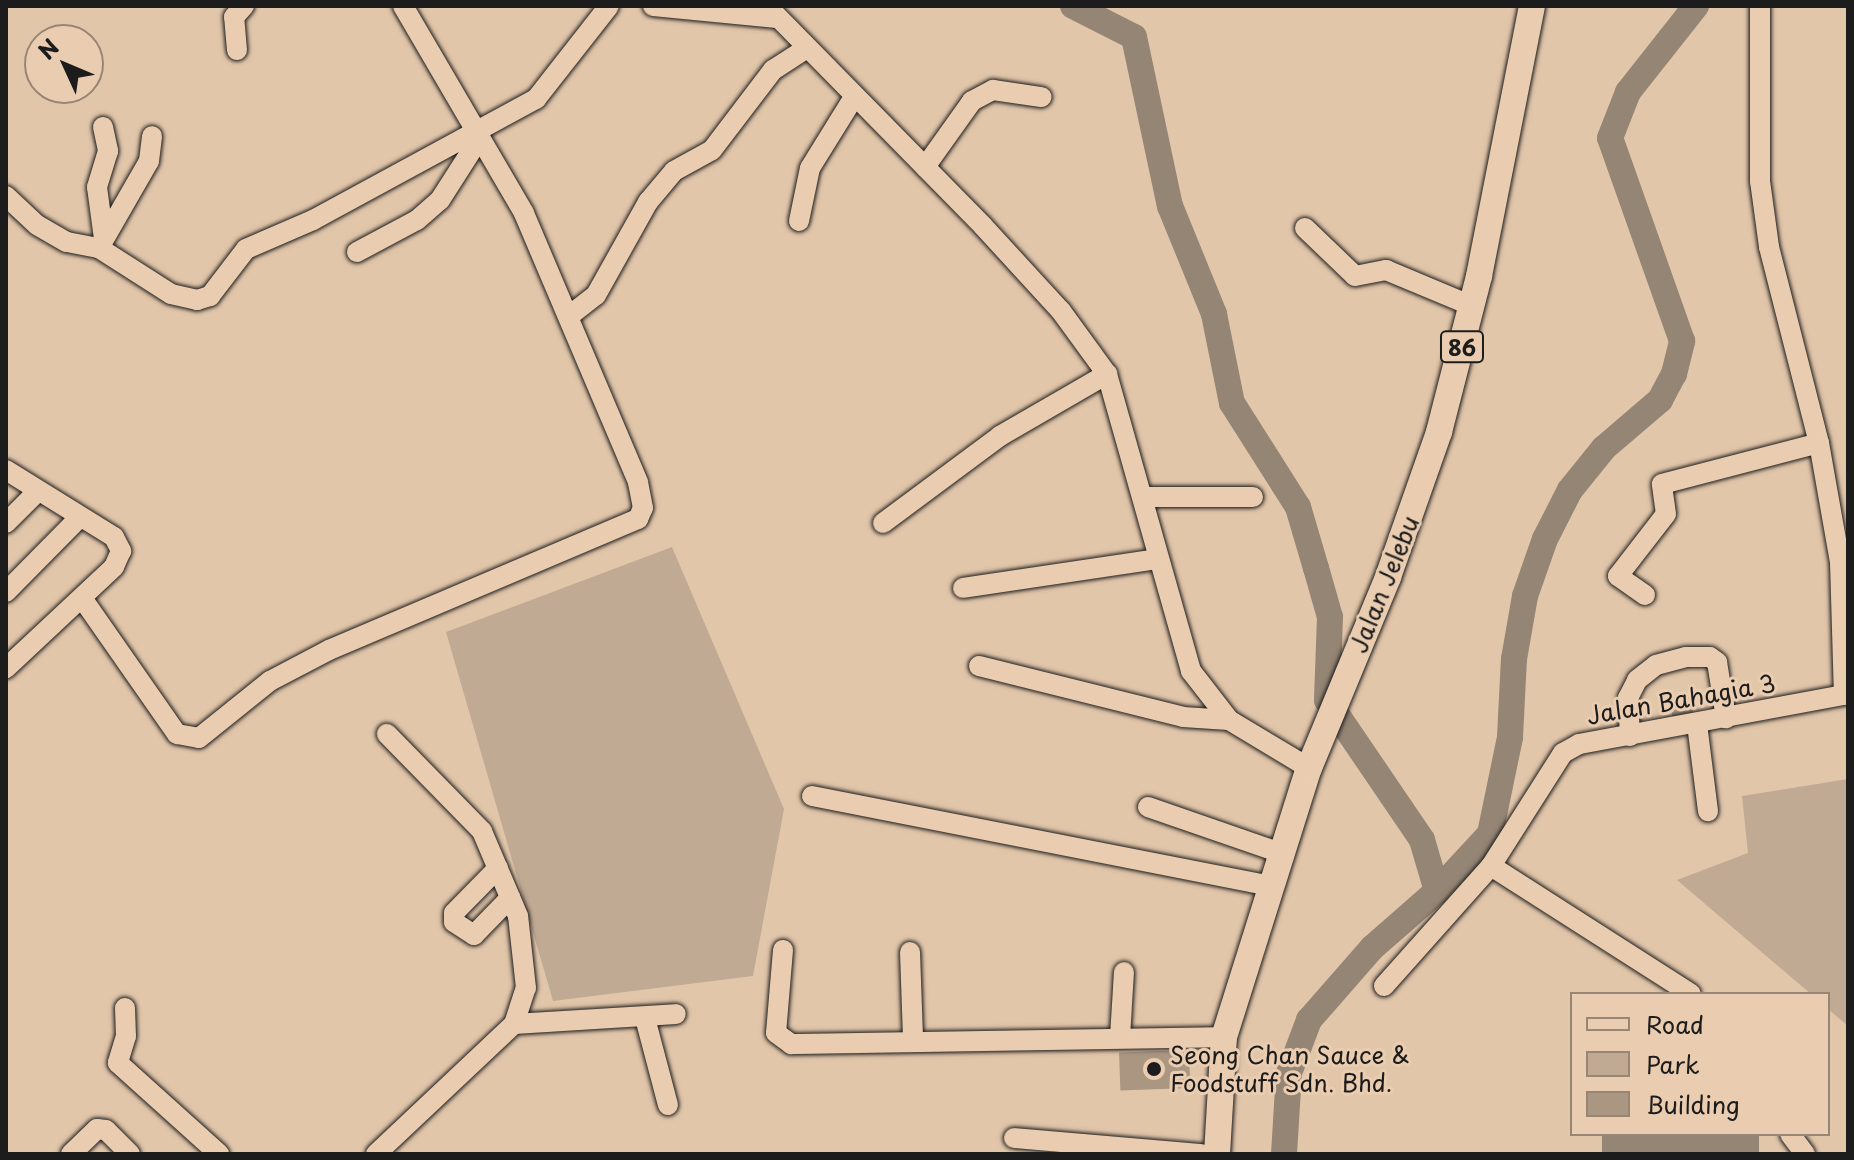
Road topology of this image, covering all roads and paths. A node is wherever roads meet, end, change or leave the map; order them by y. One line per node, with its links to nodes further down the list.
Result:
1 (244, 6): 9 (street)
2 (403, 6): 14 (street)
3 (609, 6): 14 (street)
4 (653, 6): 7 (street)
5 (1532, 6): 21 (main road, Jalan Jelebu / 86)
6 (1760, 6): 24 (street)
7 (772, 12): 8 (street)
8 (805, 49): 10 (street); 22 (street)
9 (237, 50)
10 (854, 97): 15 (street); 17 (street)
11 (1041, 97): 15 (street)
12 (103, 127): 19 (street)
13 (152, 136): 19 (street)
14 (477, 136): 19 (street); 20 (street); 22 (street)
15 (925, 167): 23 (street)
16 (6, 196): 19 (street)
17 (799, 221)
18 (1305, 228): 21 (street)
19 (101, 244)
20 (357, 252)
21 (1472, 306): 45 (main road, Jalan Jelebu / 86)
22 (569, 316): 36 (street)
23 (1107, 374): 27 (street); 31 (street)
24 (1819, 443): 35 (street); 39 (street)
25 (6, 470): 26 (street)
26 (37, 492): 29 (street); 30 (street)
27 (1144, 497): 28 (street); 32 (street)
28 (1253, 497)
29 (80, 517): 34 (street); 36 (street)
30 (6, 523)
31 (883, 523)
32 (1157, 559): 33 (street); 41 (street)
33 (963, 588)
34 (6, 592)
35 (1645, 595)
36 (82, 598): 38 (street)
37 (979, 666): 41 (street)
38 (6, 668)
39 (1846, 695): 40 (street, Jalan Bahagia 3)
40 (1726, 718): 42 (street, Jalan Bahagia 3); 44 (street)
41 (1229, 720): 45 (street)
42 (1697, 724): 44 (street, Jalan Bahagia 3); 48 (street)
43 (387, 734): 51 (street)
44 (1630, 736): 50 (street, Jalan Bahagia 3)
45 (1309, 768): 49 (main road, Jalan Jelebu / 86)
46 (812, 796): 52 (street)
47 (1148, 807): 49 (street)
48 (1708, 811)
49 (1281, 853): 52 (main road, Jalan Jelebu / 86)
50 (1491, 866): 57 (street, Jalan Bahagia 3); 58 (street)
51 (498, 868): 53 (street); 53 (street)
52 (1270, 886): 64 (main road, Jalan Jelebu / 86)
53 (510, 898): 62 (street)
54 (783, 950): 65 (street)
55 (910, 952): 65 (street)
56 (1124, 972): 63 (street)
57 (1384, 986)
58 (1688, 992)
59 (125, 1008): 71 (street)
60 (676, 1014): 61 (street)
61 (645, 1018): 62 (street); 66 (street)
62 (514, 1024): 72 (street)
63 (1120, 1037): 64 (street); 65 (street)
64 (1224, 1037): 74 (main road, Jalan Jelebu / 86)
65 (913, 1040)
66 (668, 1105)
67 (1792, 1136): 75 (street)
68 (1014, 1138): 73 (street)
69 (71, 1154): 70 (street)
70 (130, 1154)
71 (219, 1154)
72 (376, 1154)
73 (1201, 1154)
74 (1217, 1154)
75 (1805, 1154)

